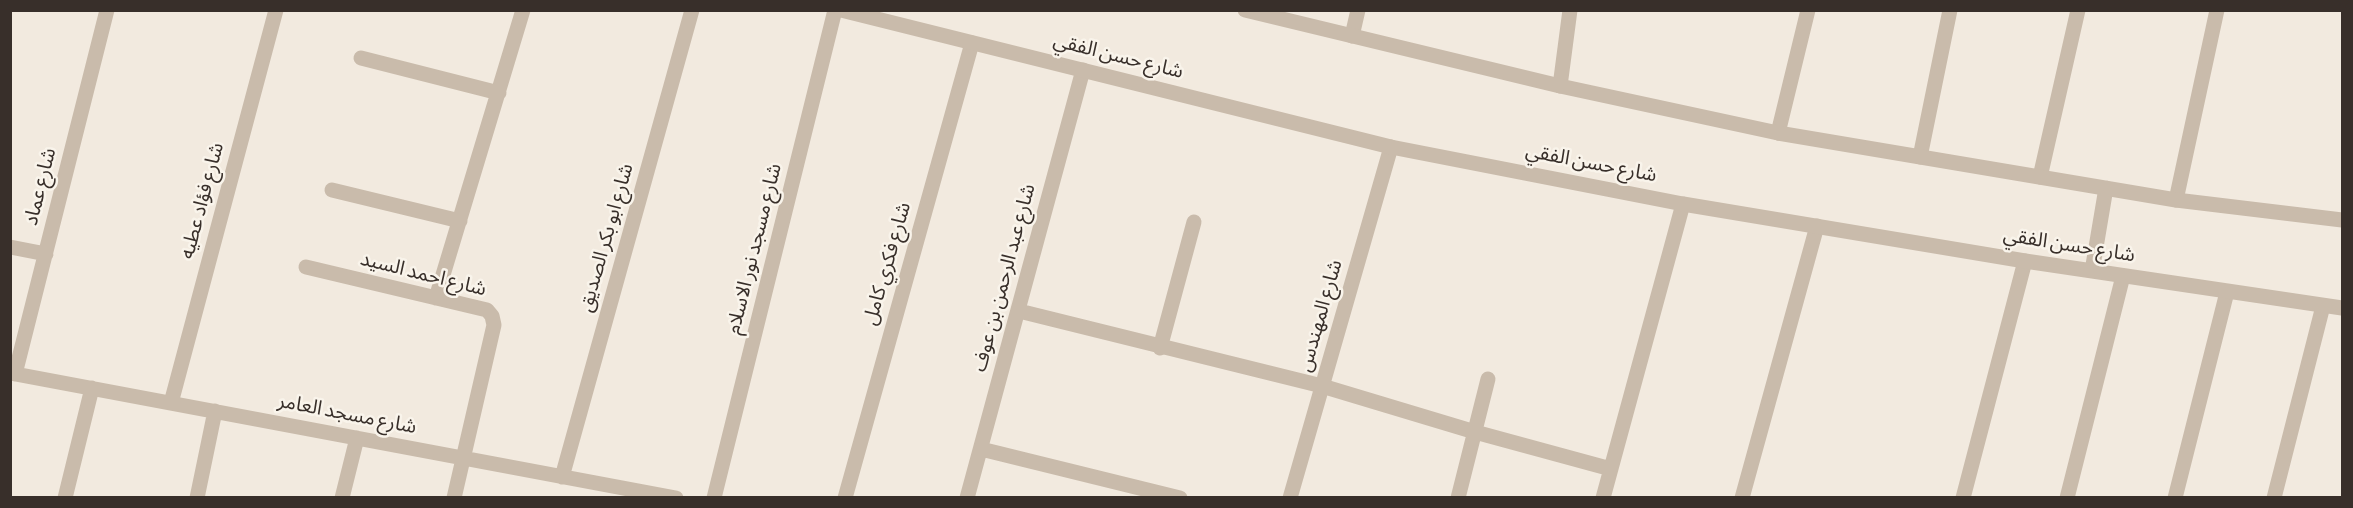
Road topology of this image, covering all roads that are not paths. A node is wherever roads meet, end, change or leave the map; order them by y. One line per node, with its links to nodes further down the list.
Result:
1 (107, 10): 33 (street, شارع عماد)
2 (276, 10): 48 (street, شارع فؤاد عطيه)
3 (524, 10): 19 (street)
4 (692, 10): 55 (street, شارع ابو بكر الصديق)
5 (834, 10): 62 (street, شارع مسجد نور الاسلام)
6 (841, 10): 15 (street, شارع حسن الفقي)
7 (1245, 10): 14 (street)
8 (1358, 10): 14 (street)
9 (1570, 10): 18 (street)
10 (1808, 10): 20 (street)
11 (1950, 10): 22 (street)
12 (2078, 10): 23 (street)
13 (2217, 10): 26 (street)
14 (1352, 36): 18 (street)
15 (972, 43): 17 (street, شارع حسن الفقي); 63 (street, شارع فكري كامل)
16 (361, 57): 19 (street)
17 (1083, 70): 21 (street, شارع حسن الفقي); 42 (street, شارع عبد الرحمن بن عوف)
18 (1560, 86): 20 (street)
19 (499, 93): 29 (street)
20 (1778, 133): 22 (street)
21 (1391, 147): 27 (street, شارع حسن الفقي); 46 (street, شارع المهندس)
22 (1920, 157): 23 (street)
23 (2040, 177): 24 (street)
24 (2106, 188): 26 (street); 36 (street)
25 (332, 190): 29 (street)
26 (2176, 200): 28 (street)
27 (1683, 204): 31 (street, شارع حسن الفقي); 54 (street)
28 (2343, 220)
29 (460, 221): 39 (street)
30 (1194, 222): 43 (street)
31 (1817, 226): 34 (street, شارع حسن الفقي); 69 (street)
32 (10, 247): 33 (street)
33 (46, 254): 44 (street, شارع عماد)
34 (2025, 261): 36 (street, شارع حسن الفقي); 70 (street)
35 (306, 267): 39 (street, شارع احمد السيد)
36 (2092, 271): 37 (street, شارع حسن الفقي)
37 (2123, 276): 38 (street, شارع حسن الفقي); 71 (street)
38 (2227, 291): 40 (street, شارع حسن الفقي); 72 (street)
39 (436, 298): 53 (street, شارع احمد السيد)
40 (2323, 306): 41 (street, شارع حسن الفقي); 73 (street)
41 (2343, 308)
42 (1019, 311): 43 (street); 52 (street, شارع عبد الرحمن بن عوف)
43 (1160, 348): 46 (street)
44 (13, 373): 47 (street, شارع مسجد العامر)
45 (1488, 379): 50 (street)
46 (1322, 386): 50 (street); 66 (street, شارع المهندس)
47 (92, 388): 48 (street, شارع مسجد العامر); 57 (street)
48 (171, 403): 49 (street, شارع مسجد العامر)
49 (215, 411): 51 (street, شارع مسجد العامر); 58 (street)
50 (1475, 432): 54 (street); 67 (street)
51 (357, 438): 53 (street, شارع مسجد العامر); 59 (street)
52 (981, 449): 64 (street, شارع عبد الرحمن بن عوف); 65 (street)
53 (462, 457): 55 (street, شارع مسجد العامر); 60 (street)
54 (1611, 469): 68 (street)
55 (562, 477): 56 (street, شارع مسجد العامر)
56 (658, 496): 61 (street, شارع مسجد العامر)
57 (65, 498)
58 (197, 498)
59 (342, 498)
60 (454, 498)
61 (676, 498)
62 (714, 498)
63 (845, 498)
64 (967, 498)
65 (1180, 498)
66 (1290, 498)
67 (1458, 498)
68 (1603, 498)
69 (1742, 498)
70 (1963, 498)
71 (2067, 498)
72 (2175, 498)
73 (2274, 498)

